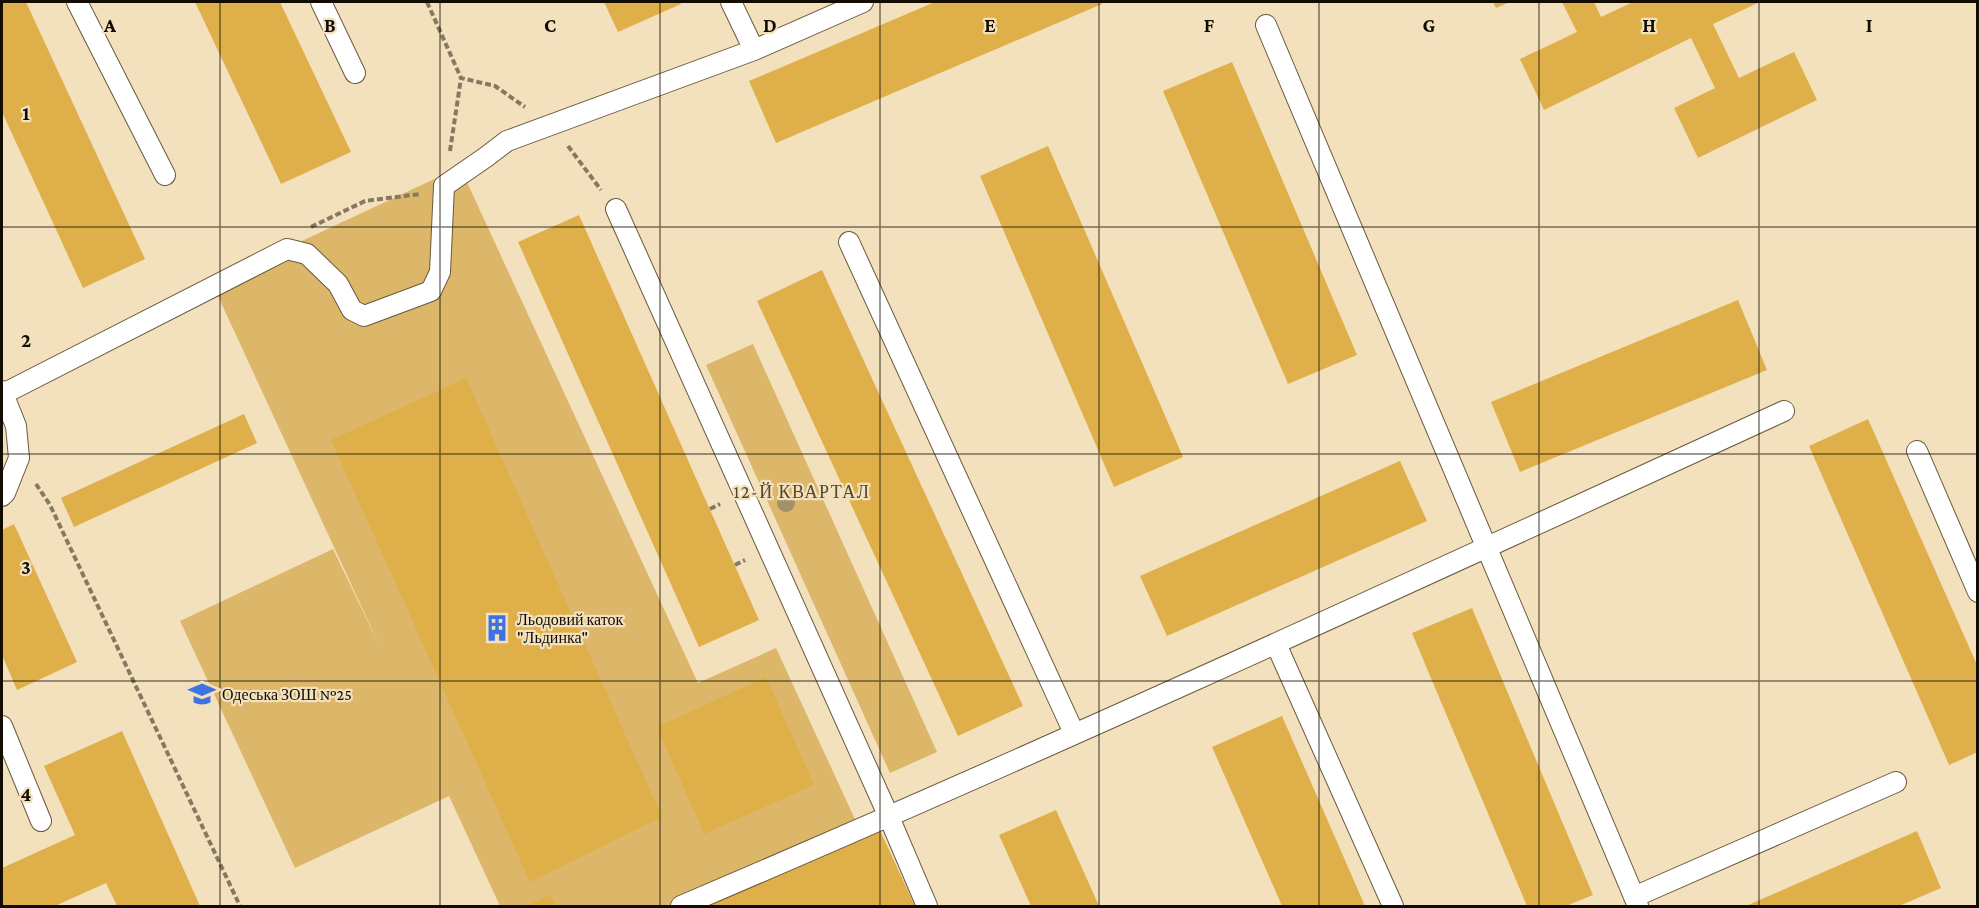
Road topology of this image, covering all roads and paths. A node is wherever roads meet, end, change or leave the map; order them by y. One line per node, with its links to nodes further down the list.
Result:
1 (77, 2): 11 (lane)
2 (321, 2): 8 (lane)
3 (427, 2): 9 (path)
4 (732, 2): 7 (lane)
5 (863, 2): 7 (lane)
6 (1266, 25): 21 (lane)
7 (753, 50): 10 (lane)
8 (355, 73)
9 (461, 78): 10 (path); 12 (path)
10 (551, 125): 12 (lane); 13 (path)
11 (165, 175)
12 (444, 186): 15 (path); 15 (lane)
13 (616, 209): 27 (lane)
14 (849, 242): 25 (lane)
15 (287, 249): 16 (lane)
16 (2, 392): 19 (lane)
17 (1784, 411): 21 (lane)
18 (1917, 451): 22 (lane)
19 (20, 458): 20 (lane); 30 (path)
20 (2, 496)
21 (1486, 548): 23 (lane); 29 (lane)
22 (1977, 592)
23 (1276, 644): 25 (lane); 33 (lane)
24 (2, 726): 28 (lane)
25 (1074, 733): 27 (lane)
26 (1896, 782): 29 (lane)
27 (889, 818): 31 (lane); 32 (lane)
28 (41, 821)
29 (1636, 902)
30 (240, 906)
31 (681, 906)
32 (927, 906)
33 (1393, 906)

